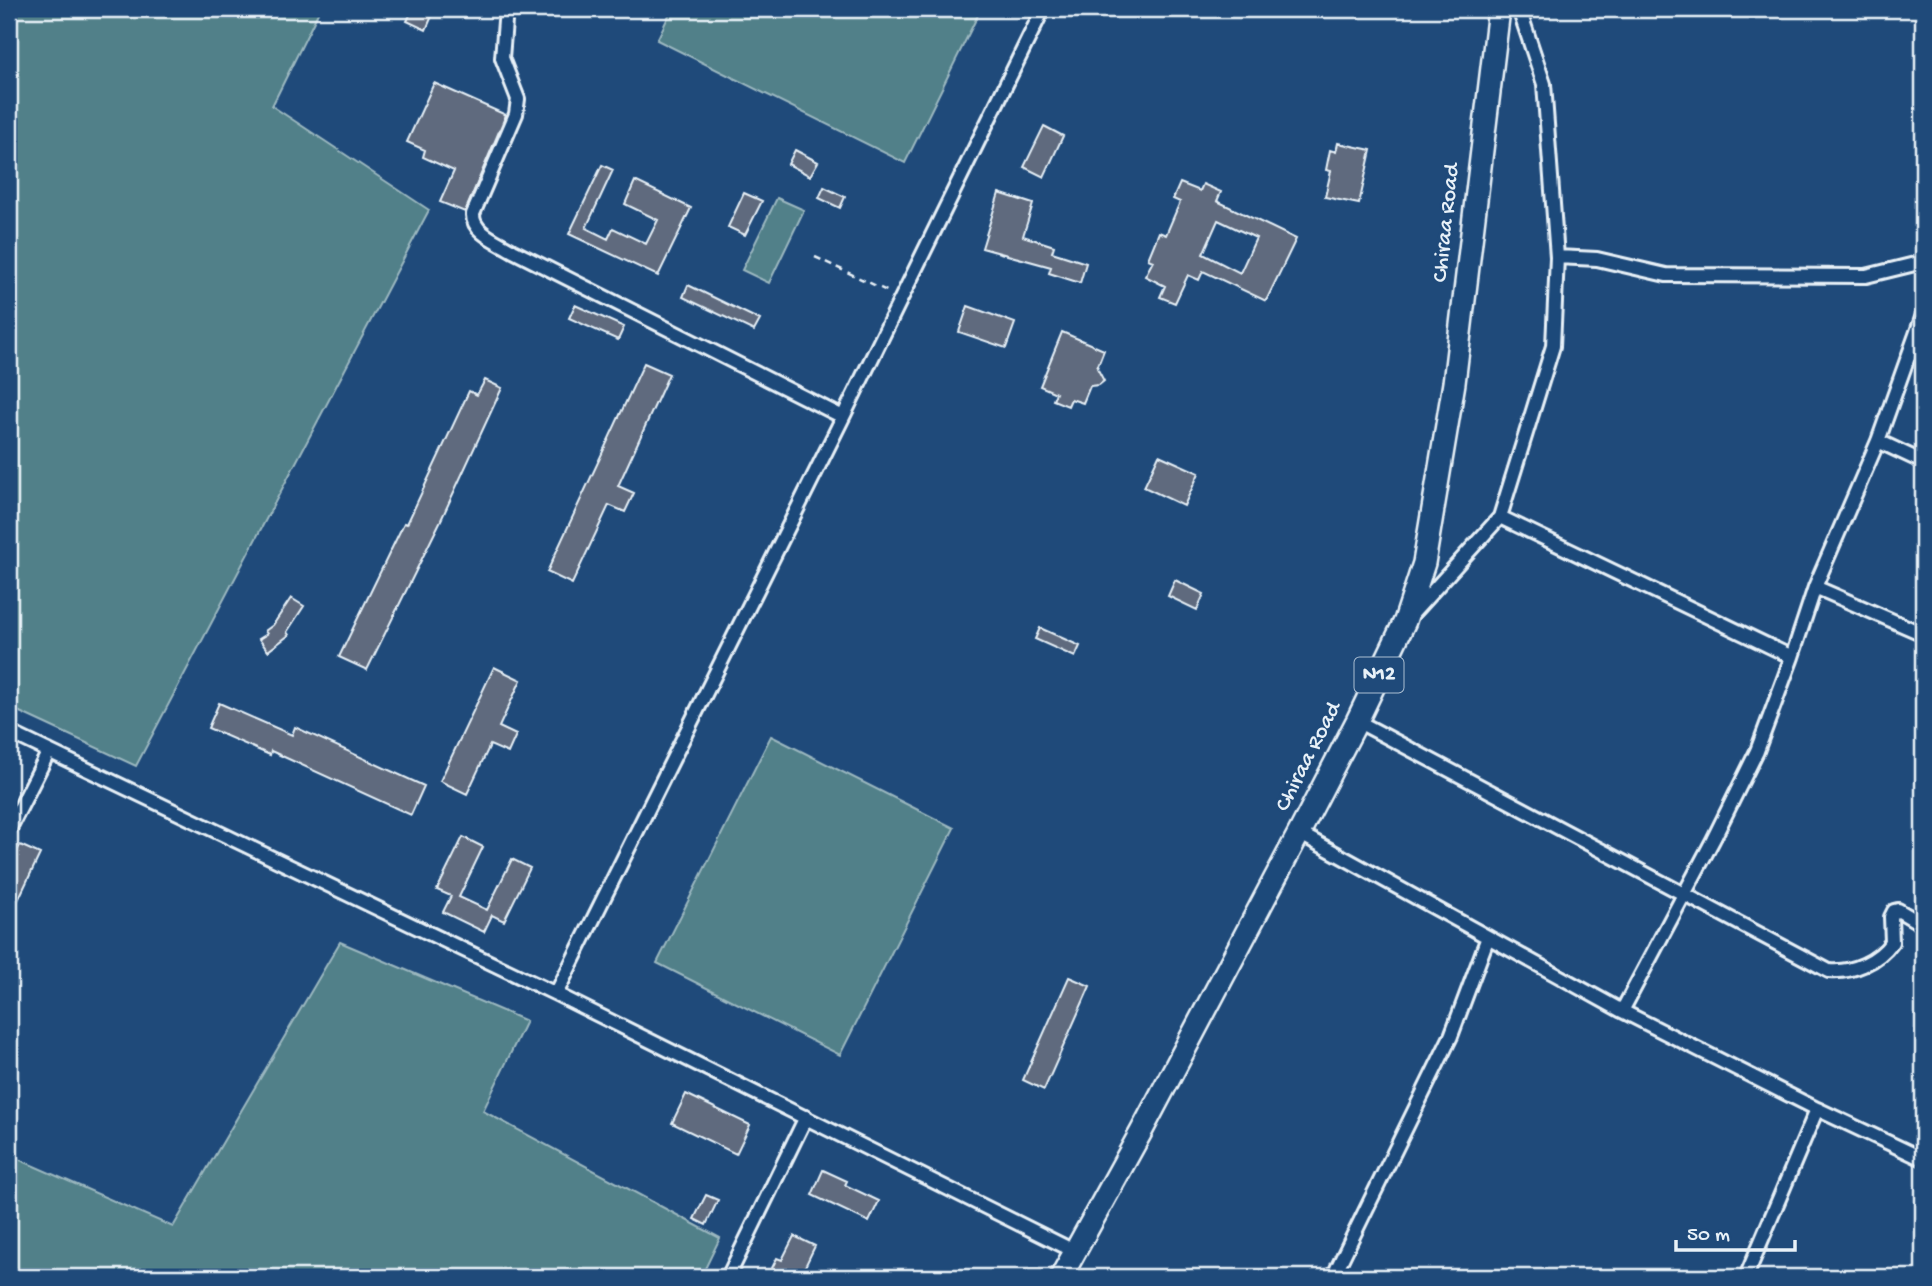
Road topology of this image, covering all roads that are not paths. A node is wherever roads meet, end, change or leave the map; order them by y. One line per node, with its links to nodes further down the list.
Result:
1 (506, 9): 8 (street)
2 (1043, 9): 8 (street)
3 (1499, 9): 13 (highway, Chiraa Road / N12)
4 (1519, 9): 5 (street)
5 (1557, 257): 6 (street); 11 (street)
6 (1923, 262)
7 (1923, 314): 9 (street)
8 (843, 417): 24 (street)
9 (1878, 441): 10 (street); 12 (street)
10 (1923, 462)
11 (1500, 517): 13 (street); 15 (street)
12 (1815, 587): 14 (street); 15 (street)
13 (1405, 621): 16 (highway, Chiraa Road / N12)
14 (1923, 634)
15 (1792, 657): 21 (street)
16 (1357, 721): 20 (highway, Chiraa Road / N12); 21 (street)
17 (9, 732): 18 (street)
18 (48, 751): 19 (street); 24 (street)
19 (9, 830)
20 (1299, 833): 23 (street); 29 (highway, Chiraa Road / N12)
21 (1684, 896): 22 (street); 25 (street)
22 (1923, 925)
23 (1488, 937): 25 (street); 32 (street)
24 (556, 994): 27 (street)
25 (1622, 1010): 26 (street)
26 (1817, 1109): 28 (street); 33 (street)
27 (806, 1117): 29 (street); 30 (street)
28 (1923, 1159)
29 (1076, 1252): 31 (highway, Chiraa Road / N12)
30 (728, 1277)
31 (1061, 1277)
32 (1334, 1277)
33 (1746, 1277)

